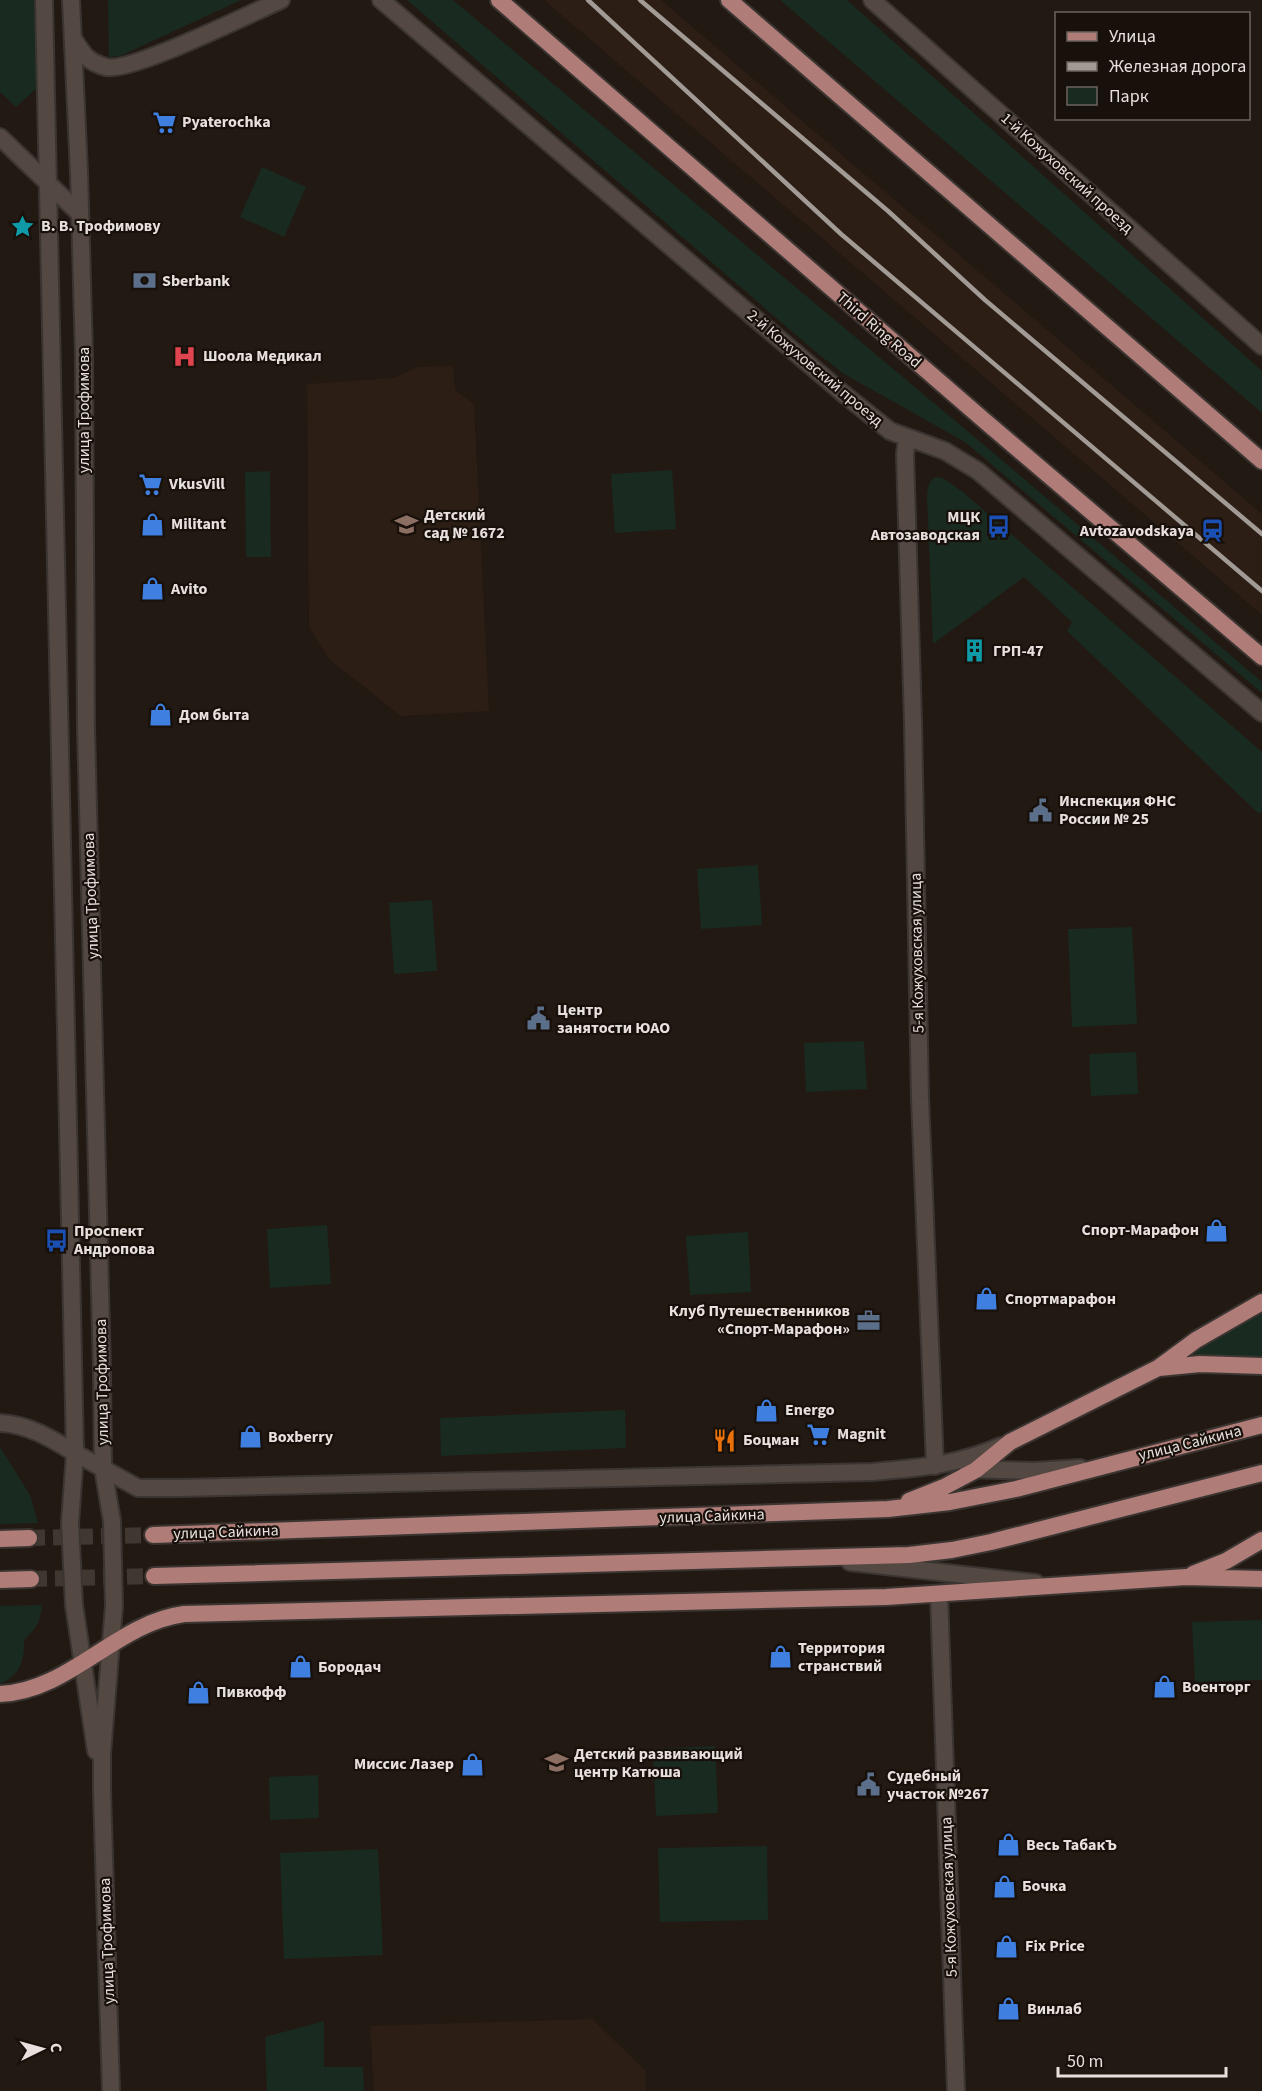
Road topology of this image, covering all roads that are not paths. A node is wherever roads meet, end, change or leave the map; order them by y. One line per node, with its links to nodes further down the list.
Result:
1 (44, 0): 10 (street, улица Трофимова)
2 (71, 0): 8 (street, улица Трофимова)
3 (281, 0): 8 (street)
4 (381, 0): 13 (street, 2-й Кожуховский проезд)
5 (499, 0): 15 (main road, Third Ring Road)
6 (729, 0): 14 (main road)
7 (872, 0): 12 (street, 1-й Кожуховский проезд)
8 (73, 38): 11 (street, улица Трофимова)
9 (0, 137): 10 (street)
10 (48, 183): 11 (street); 23 (street, улица Трофимова)
11 (80, 214): 26 (street, улица Трофимова)
12 (1262, 346)
13 (907, 439): 16 (street, 2-й Кожуховский проезд); 24 (street, 5-я Кожуховская улица)
14 (1262, 461)
15 (1262, 657)
16 (1262, 713)
17 (1262, 1302): 19 (main road)
18 (1262, 1366): 19 (main road)
19 (1158, 1368): 22 (main road)
20 (0, 1423): 23 (street)
21 (1262, 1425): 25 (main road, улица Сайкина)
22 (1010, 1442): 24 (street); 27 (main road)
23 (75, 1453): 26 (street); 43 (street, улица Трофимова, bridge)
24 (935, 1466): 26 (street); 27 (street)
25 (1096, 1467): 27 (street); 29 (main road, улица Сайкина)
26 (103, 1468): 42 (street, улица Трофимова, bridge)
27 (976, 1470): 29 (main road)
28 (1262, 1473): 34 (main road)
29 (888, 1509): 30 (main road, улица Сайкина)
30 (153, 1535)
31 (29, 1538): 32 (main road)
32 (0, 1539)
33 (1262, 1540): 36 (main road)
34 (819, 1559): 35 (main road); 40 (street)
35 (154, 1576)
36 (1186, 1577): 39 (main road); 40 (main road)
37 (32, 1579): 38 (main road)
38 (0, 1580)
39 (1262, 1580)
40 (1049, 1585): 41 (main road)
41 (939, 1594): 42 (main road); 47 (street, 5-я Кожуховская улица)
42 (111, 1646): 43 (main road); 45 (street, улица Трофимова)
43 (82, 1661): 44 (main road); 45 (street, улица Трофимова)
44 (0, 1694)
45 (102, 1791): 46 (street, улица Трофимова)
46 (111, 2091)
47 (956, 2091)

